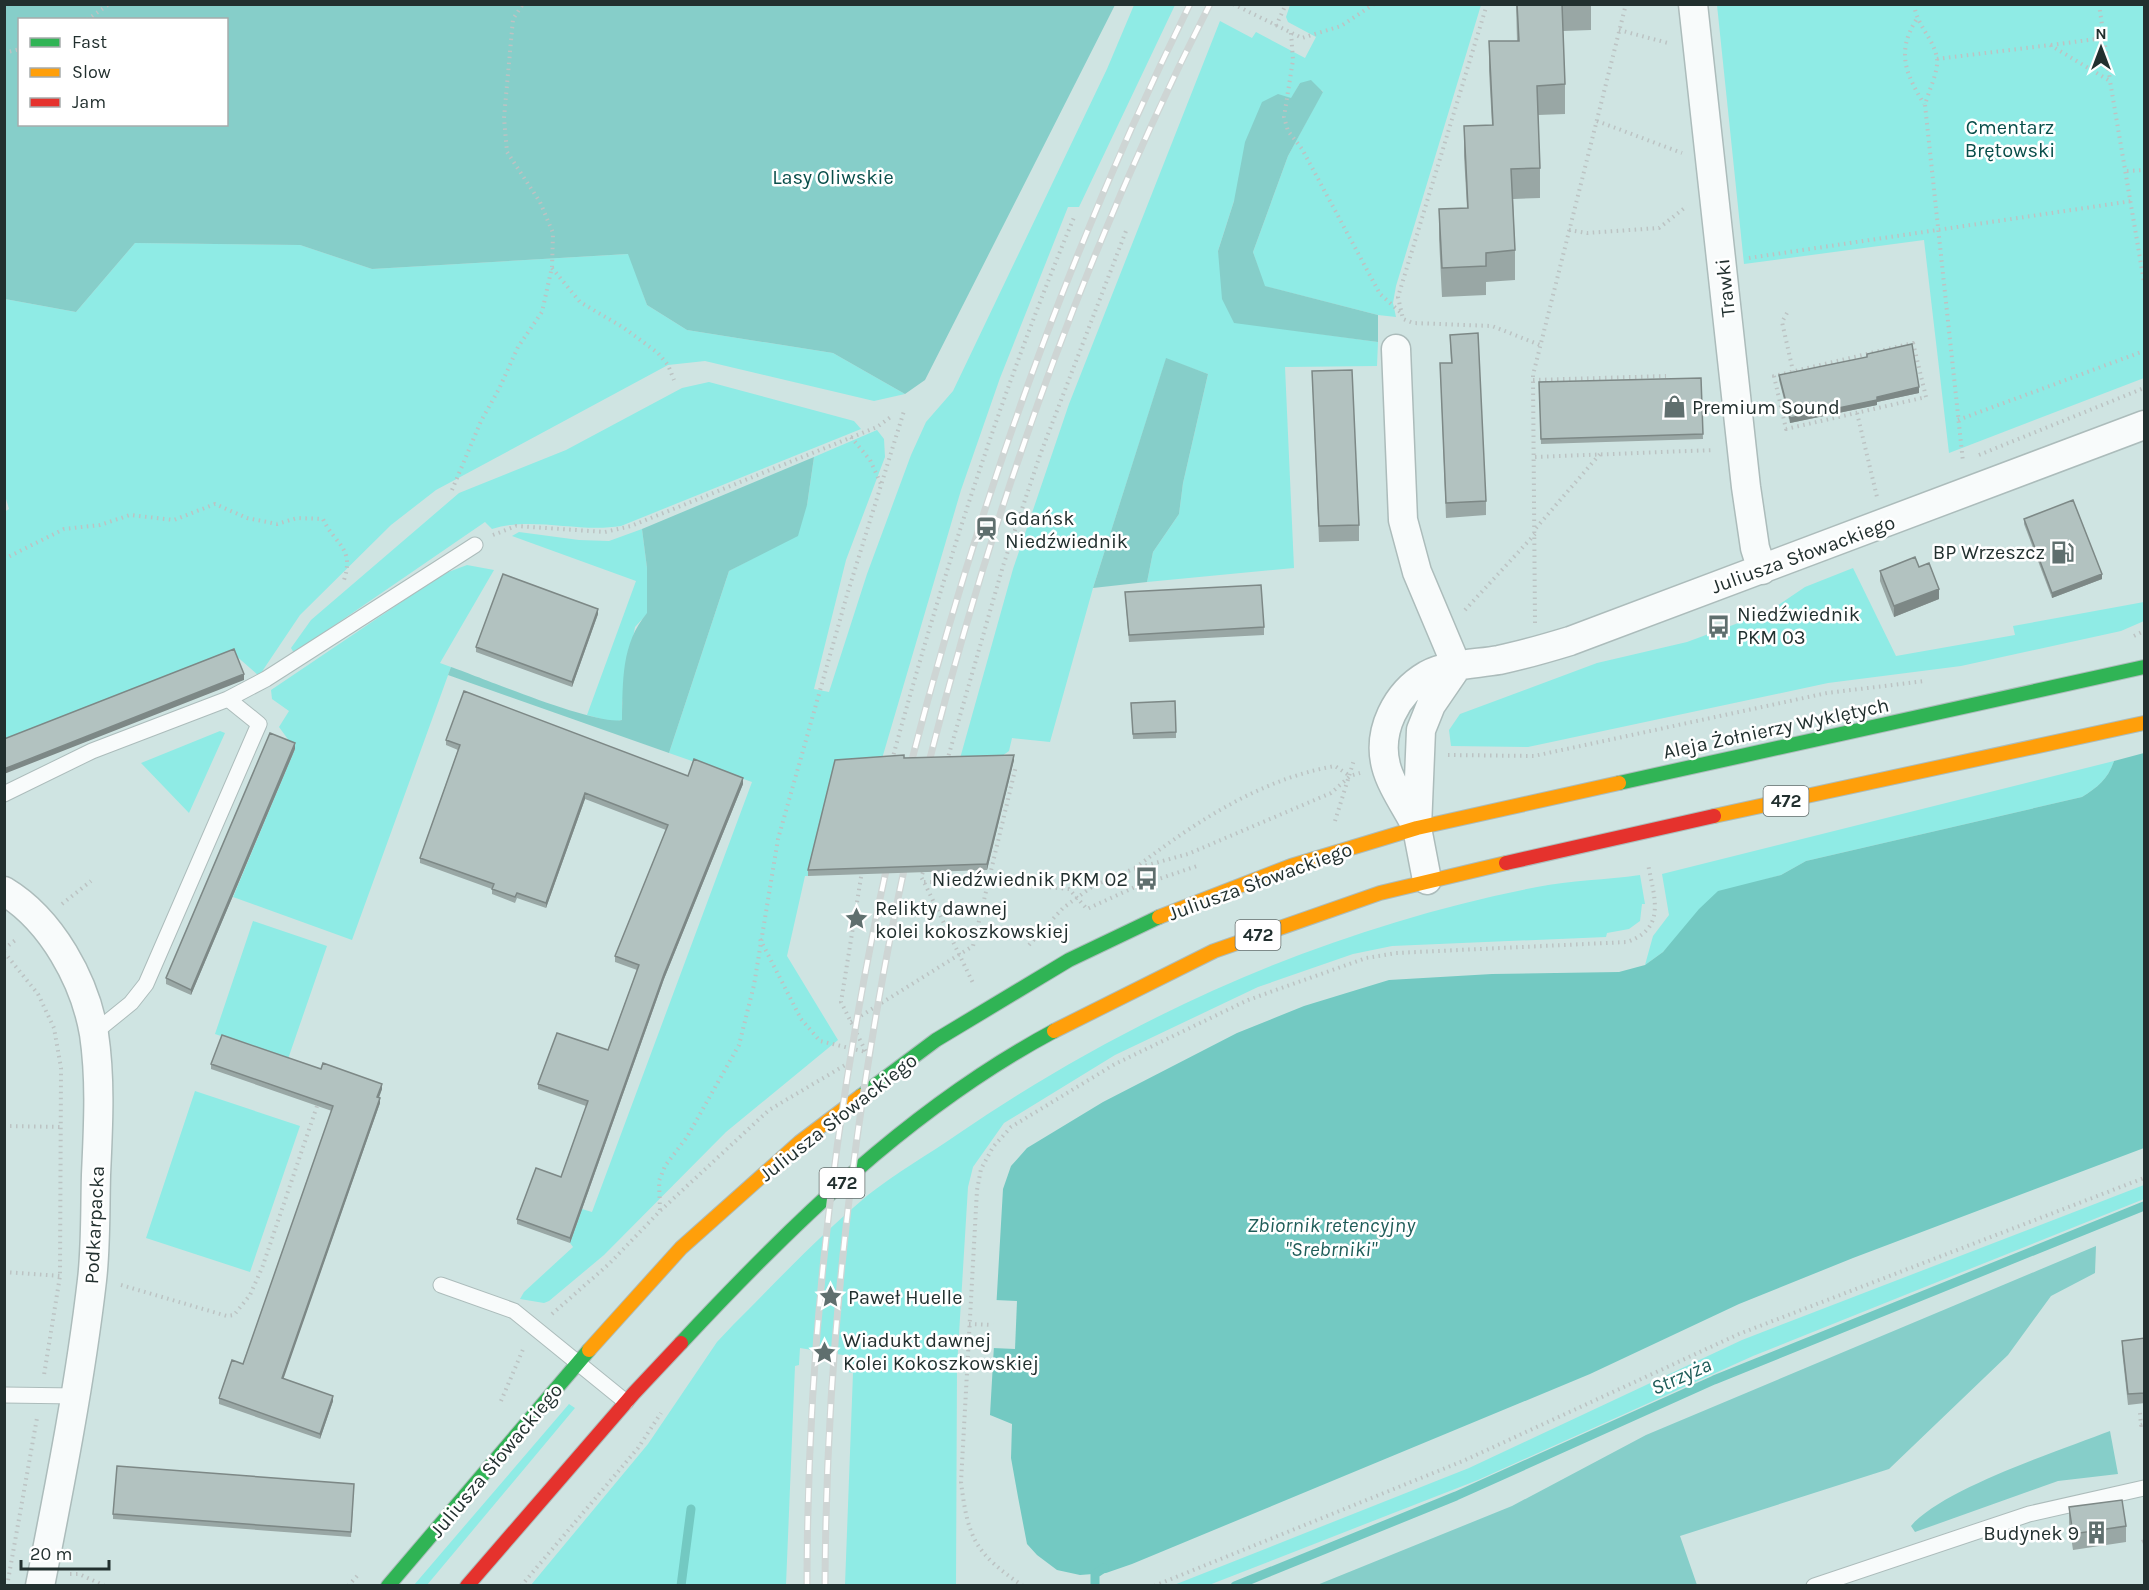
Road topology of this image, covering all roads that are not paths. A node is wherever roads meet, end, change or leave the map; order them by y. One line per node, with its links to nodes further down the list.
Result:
1 (1693, 4): 5 (street, Trawki)
2 (1396, 349): 6 (street)
3 (2145, 425): 5 (street, Juliusza Słowackiego)
4 (475, 545): 8 (lane)
5 (1762, 570): 6 (street, Juliusza Słowackiego)
6 (1457, 666): 11 (street)
7 (2145, 667): 11 (main road, Aleja Żołnierzy Wyklętych)
8 (228, 699): 10 (lane); 14 (lane)
9 (2145, 723): 12 (main road, 472)
10 (4, 794)
11 (1417, 828): 12 (street); 16 (main road, Juliusza Słowackiego)
12 (1427, 880): 19 (main road, 472)
13 (4, 891): 14 (street, Podkarpacka)
14 (94, 1033): 18 (street, Podkarpacka)
15 (441, 1285): 16 (lane)
16 (577, 1364): 19 (lane); 23 (main road, Juliusza Słowackiego)
17 (4, 1395): 18 (lane)
18 (76, 1396): 21 (street, Podkarpacka)
19 (626, 1402): 24 (main road, 472)
20 (2145, 1488): 22 (lane)
21 (42, 1580)
22 (1830, 1583): 25 (lane)
23 (388, 1586)
24 (467, 1586)
25 (1814, 1586)

